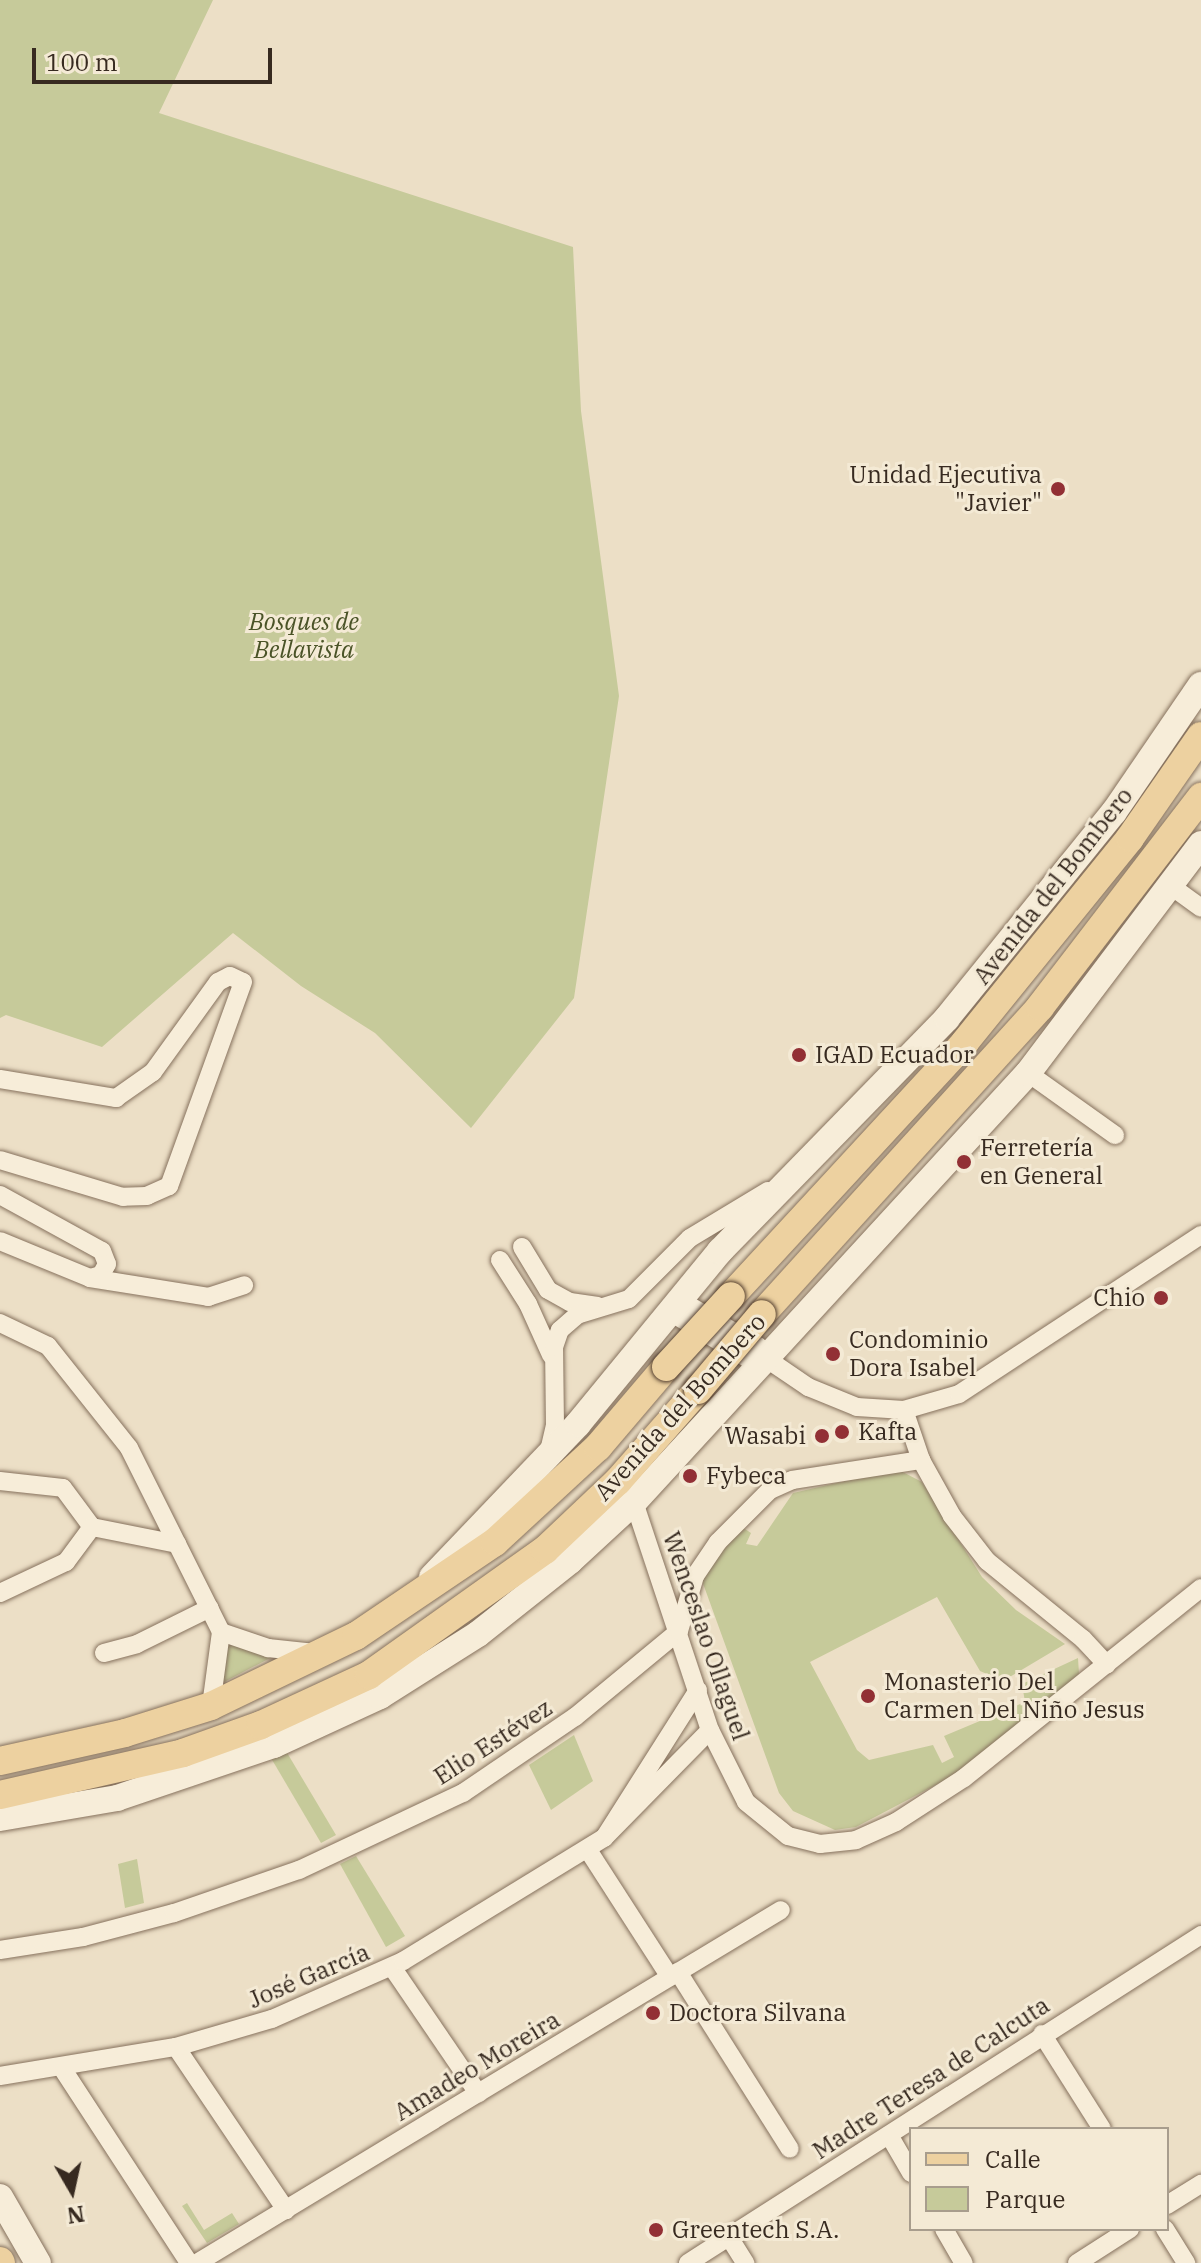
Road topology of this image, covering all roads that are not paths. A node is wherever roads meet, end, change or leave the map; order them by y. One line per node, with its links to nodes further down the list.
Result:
1 (1201, 685): 11 (main road, Avenida del Bombero)
2 (1201, 736): 33 (main road, Avenida del Bombero, bridge)
3 (1201, 797): 46 (main road, Avenida del Bombero, bridge)
4 (1201, 844): 5 (main road, Avenida del Bombero)
5 (1171, 886): 6 (street); 7 (main road, Avenida del Bombero)
6 (1201, 908)
7 (1028, 1073): 9 (street); 22 (main road, Avenida del Bombero)
8 (0, 1079): 10 (street)
9 (1115, 1135)
10 (0, 1160)
11 (791, 1177): 19 (main road, Avenida del Bombero); 20 (street)
12 (0, 1195): 17 (street)
13 (1201, 1235): 24 (street)
14 (0, 1241): 17 (street)
15 (522, 1247): 20 (street)
16 (500, 1260): 23 (street)
17 (90, 1278): 18 (street)
18 (244, 1285)
19 (675, 1306): 22 (street); 25 (main road, Avenida del Bombero)
20 (605, 1307): 23 (street)
21 (0, 1323): 30 (street)
22 (767, 1359): 24 (street); 28 (main road, Avenida del Bombero)
23 (553, 1361): 25 (street)
24 (904, 1410): 26 (street)
25 (546, 1459): 33 (main road, Avenida del Bombero)
26 (921, 1460): 35 (street); 39 (street)
27 (0, 1481): 29 (street)
28 (634, 1502): 35 (street, Wenceslao Ollaguel); 47 (main road, Avenida del Bombero)
29 (92, 1527): 30 (street); 32 (street)
30 (177, 1544): 34 (street)
31 (1201, 1588): 39 (street, Wenceslao Ollaguel)
32 (0, 1593)
33 (405, 1606): 38 (main road, Avenida del Bombero)
34 (210, 1608): 36 (street); 37 (street)
35 (679, 1631): 40 (street, Wenceslao Ollaguel); 52 (street, Elio Estévez)
36 (221, 1632): 38 (street); 41 (street)
37 (104, 1653)
38 (322, 1654): 41 (main road, Avenida del Bombero)
39 (1107, 1665): 42 (street, Wenceslao Ollaguel)
40 (698, 1690): 42 (street, Wenceslao Ollaguel); 48 (street, José García)
41 (211, 1706): 43 (main road, Avenida del Bombero)
42 (710, 1730): 48 (street, José García)
43 (92, 1741): 44 (main road); 45 (main road)
44 (0, 1745)
45 (0, 1761)
46 (0, 1795)
47 (0, 1818)
48 (604, 1838): 49 (street, José García)
49 (588, 1850): 53 (street, José García); 54 (street)
50 (781, 1910): 54 (street, Amadeo Moreira)
51 (1201, 1935): 55 (street, Madre Teresa de Calcuta)
52 (0, 1950)
53 (392, 1967): 56 (street, José García); 59 (street)
54 (674, 1974): 59 (street, Amadeo Moreira); 62 (street)
55 (1042, 2034): 60 (street); 61 (street, Madre Teresa de Calcuta)
56 (176, 2047): 57 (street, José García); 67 (street)
57 (62, 2068): 58 (street, José García); 73 (street)
58 (0, 2076)
59 (478, 2093): 67 (street, Amadeo Moreira)
60 (1101, 2127)
61 (889, 2135): 63 (street); 71 (street, Madre Teresa de Calcuta)
62 (790, 2149)
63 (909, 2170)
64 (1201, 2184): 66 (street)
65 (0, 2197): 72 (main road)
66 (1169, 2204)
67 (286, 2210): 74 (street, Amadeo Moreira)
68 (945, 2231): 77 (street)
69 (1127, 2231): 78 (street)
70 (1166, 2231): 79 (street)
71 (729, 2237): 75 (street, Madre Teresa de Calcuta); 76 (street)
72 (38, 2263)
73 (189, 2263)
74 (197, 2263)
75 (688, 2263)
76 (745, 2263)
77 (964, 2263)
78 (1077, 2263)
79 (1186, 2263)

